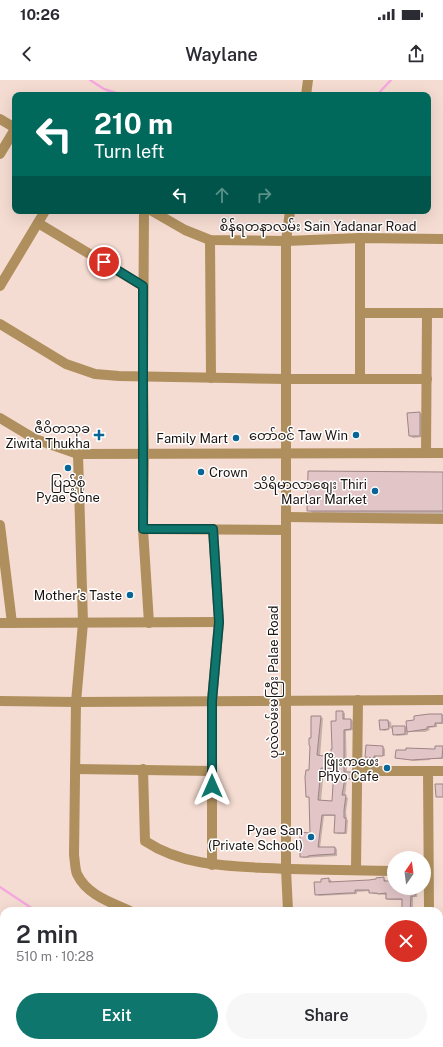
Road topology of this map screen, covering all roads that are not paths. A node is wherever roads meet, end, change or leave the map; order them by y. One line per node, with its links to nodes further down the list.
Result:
1 (308, 80): 2 (street)
2 (306, 92)
3 (0, 119): 4 (street)
4 (12, 127)
5 (12, 134): 6 (street)
6 (0, 154)
7 (43, 214): 11 (street)
8 (144, 214): 17 (street)
9 (157, 214): 14 (street, စိန်ရတနာလမ်း Sain Yadanar Road)
10 (290, 214): 15 (street, ပုလဲလမ်းမကြီး Palae Road)
11 (38, 223): 16 (street); 17 (street)
12 (360, 238): 13 (street, စိန်ရတနာလမ်း Sain Yadanar Road); 15 (street, စိန်ရတနာလမ်း Sain Yadanar Road); 18 (street)
13 (443, 239)
14 (210, 240): 15 (street, စိန်ရတနာလမ်း Sain Yadanar Road); 23 (street)
15 (286, 241): 24 (street, ပုလဲလမ်းမကြီး Palae Road)
16 (0, 286)
17 (143, 286): 22 (street)
18 (360, 313): 19 (street); 25 (street)
19 (427, 313): 20 (street); 26 (street)
20 (443, 313)
21 (0, 324): 22 (street)
22 (143, 377): 23 (street); 32 (street)
23 (211, 378): 24 (street)
24 (287, 379): 25 (street); 28 (street, ပုလဲလမ်းမကြီး Palae Road)
25 (360, 379): 26 (street)
26 (427, 379): 29 (street)
27 (0, 418): 31 (street)
28 (286, 453): 29 (street); 32 (street); 33 (street, ပုလဲလမ်းမကြီး Palae Road)
29 (426, 453): 30 (street)
30 (443, 453)
31 (78, 454): 32 (street); 42 (street)
32 (144, 454): 36 (street)
33 (286, 517): 34 (street); 38 (street, ပုလဲလမ်းမကြီး Palae Road)
34 (443, 519)
35 (0, 525): 41 (street)
36 (143, 529): 37 (street); 43 (street)
37 (213, 529): 38 (street); 39 (street)
38 (286, 530): 45 (street, ပုလဲလမ်းမကြီး Palae Road)
39 (219, 622): 43 (street); 48 (street)
40 (0, 623): 41 (street)
41 (12, 623): 42 (street)
42 (83, 623): 43 (street); 49 (street)
43 (149, 623)
44 (0, 700): 49 (street)
45 (286, 700): 46 (street); 48 (street); 58 (street, ပုလဲလမ်းမကြီး Palae Road)
46 (358, 700): 47 (street); 53 (street)
47 (443, 700)
48 (212, 701): 49 (street); 52 (street)
49 (76, 702): 50 (street)
50 (75, 769): 51 (street); 62 (street)
51 (143, 769): 52 (street); 57 (street)
52 (212, 771): 57 (street)
53 (358, 771): 54 (street); 59 (street)
54 (428, 771): 55 (street); 56 (street)
55 (443, 771)
56 (426, 851)
57 (212, 865): 58 (street)
58 (286, 869): 59 (street); 63 (street, ပုလဲလမ်းမကြီး Palae Road)
59 (356, 870): 60 (street)
60 (387, 871)
61 (428, 895): 64 (street)
62 (121, 907)
63 (288, 907)
64 (429, 907)

